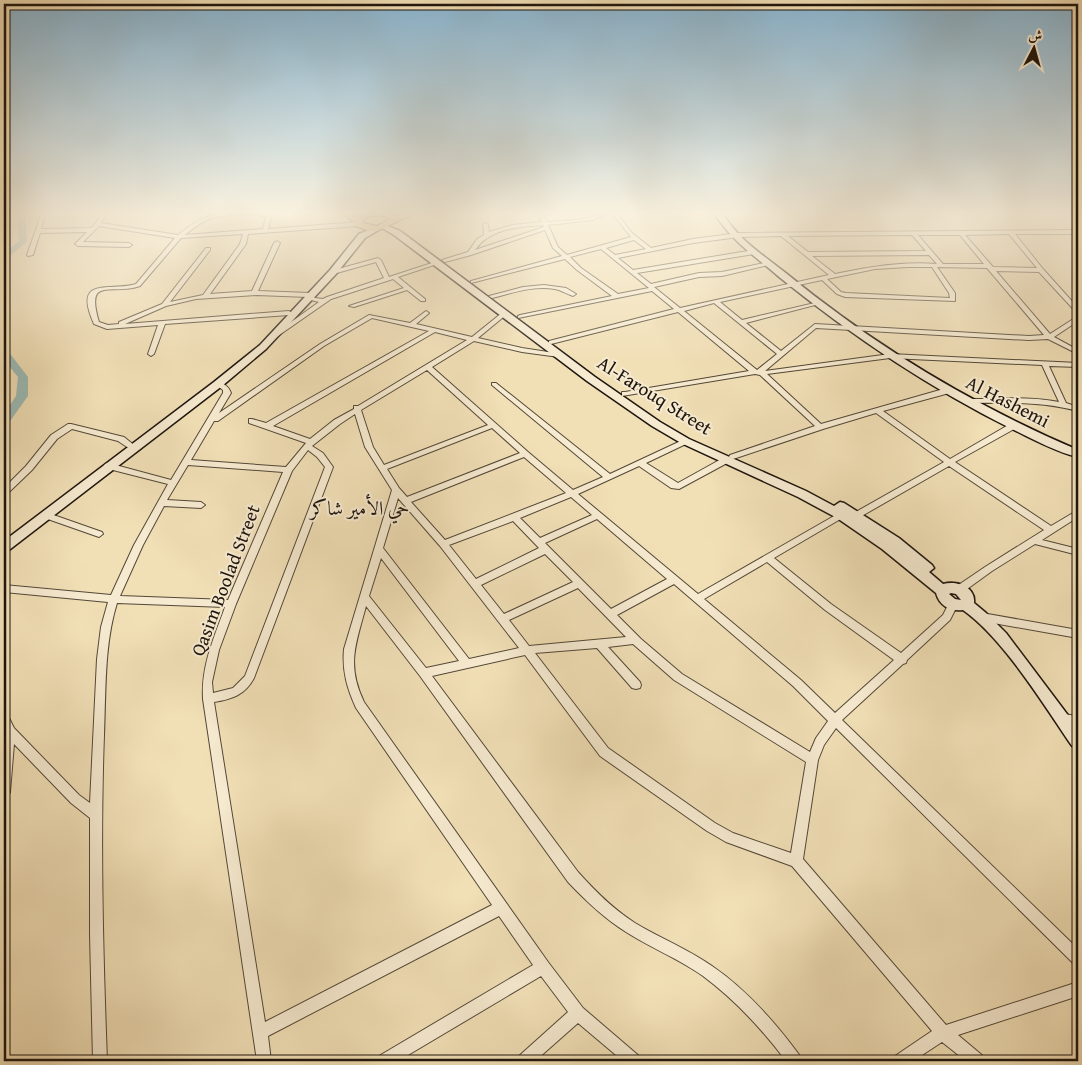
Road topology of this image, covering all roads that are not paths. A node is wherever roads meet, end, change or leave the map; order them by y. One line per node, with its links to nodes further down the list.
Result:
1 (157, 262): 58 (street)
2 (198, 262): 46 (street)
3 (230, 262): 41 (street)
4 (269, 262): 36 (street)
5 (335, 262): 38 (street)
6 (341, 262): 26 (street)
7 (372, 262): 26 (street)
8 (379, 262): 31 (street)
9 (438, 262): 29 (street)
10 (441, 262): 32 (street, Al-Farouq Street)
11 (441, 262): 52 (street, Al-Farouq Street)
12 (548, 262): 32 (street)
13 (571, 262): 40 (street)
14 (619, 262): 27 (street)
15 (694, 262): 27 (street)
16 (766, 262): 21 (street, Al Hashemi)
17 (817, 262): 28 (street)
18 (938, 262): 23 (street)
19 (984, 262): 24 (street)
20 (1034, 262): 25 (street)
21 (769, 264): 33 (street, Al Hashemi); 34 (street)
22 (933, 265): 23 (street); 28 (street); 30 (street)
23 (941, 265): 24 (street)
24 (989, 268): 25 (street); 62 (street)
25 (1041, 270): 49 (street)
26 (333, 272): 38 (street)
27 (631, 272): 34 (street)
28 (833, 276): 30 (street)
29 (394, 277): 31 (street); 35 (street)
30 (823, 278): 33 (street)
31 (386, 279): 43 (street)
32 (474, 282): 39 (street, Al-Farouq Street)
33 (794, 285): 44 (street); 45 (street, Al Hashemi)
34 (650, 287): 40 (street); 48 (street)
35 (409, 288): 42 (street); 47 (street)
36 (254, 294): 38 (street); 41 (street)
37 (573, 294): 39 (street)
38 (307, 295): 43 (street); 50 (street); 61 (street)
39 (492, 296): 53 (street, Al-Farouq Street)
40 (616, 296): 53 (street)
41 (204, 298): 46 (street)
42 (423, 300)
43 (324, 301): 61 (street)
44 (715, 302): 48 (street); 55 (street)
45 (816, 303): 55 (street); 59 (street, Al Hashemi)
46 (164, 305): 58 (street)
47 (352, 306)
48 (678, 310): 64 (street); 73 (street)
49 (1078, 311)
50 (289, 313): 56 (street); 92 (street)
51 (426, 313): 57 (street)
52 (505, 313): 63 (street, Qasim Boolad Street); 67 (street, Al-Farouq Street)
53 (520, 317): 64 (street, Al-Farouq Street)
54 (1078, 318): 62 (street)
55 (742, 322): 68 (street)
56 (162, 324): 58 (street); 66 (street)
57 (412, 324): 60 (street); 84 (street)
58 (114, 326)
59 (848, 328): 62 (street); 68 (street); 69 (street, Al Hashemi)
60 (435, 330): 63 (street); 87 (street)
61 (274, 337): 75 (street)
62 (1049, 337): 65 (street)
63 (473, 339): 67 (street); 72 (street, Qasim Boolad Street)
64 (552, 342): 74 (street, Al-Farouq Street)
65 (1078, 352)
66 (151, 354)
67 (559, 354): 74 (street, Al-Farouq Street)
68 (781, 354): 73 (street)
69 (890, 356): 70 (street); 73 (street); 77 (street, Al Hashemi)
70 (1045, 364): 71 (street); 80 (street)
71 (1078, 365)
72 (428, 367): 81 (street, Qasim Boolad Street); 86 (street)
73 (759, 372): 78 (street); 89 (street)
74 (595, 378): 78 (street, Al-Farouq Street); 90 (street, Al-Farouq Street)
75 (218, 384): 84 (street); 99 (street)
76 (494, 384): 102 (street)
77 (950, 390): 79 (street, Al Hashemi); 83 (street)
78 (625, 394): 95 (street, Al-Farouq Street)
79 (971, 401): 80 (street); 88 (street, Al Hashemi)
80 (1063, 403): 82 (street)
81 (357, 408): 91 (street, Qasim Boolad Street); 100 (street)
82 (1078, 409)
83 (878, 411): 89 (street); 97 (street)
84 (212, 420): 96 (street)
85 (252, 421): 87 (street)
86 (494, 425): 93 (street); 100 (street)
87 (267, 426): 91 (street)
88 (1013, 426): 94 (street, Al Hashemi); 97 (street)
89 (820, 427): 95 (street)
90 (685, 441): 95 (street, Al-Farouq Street); 98 (street)
91 (309, 444): 101 (street, Qasim Boolad Street); 147 (street)
92 (130, 445): 105 (street); 118 (street)
93 (525, 454): 106 (street); 107 (street)
94 (1078, 454)
95 (730, 458): 98 (street); 113 (street, Al-Farouq Street); 114 (street, Al-Farouq Street)
96 (186, 462): 101 (street); 103 (street)
97 (949, 462): 114 (street); 116 (street)
98 (640, 463): 102 (street)
99 (108, 466): 103 (street); 112 (street)
100 (383, 468): 104 (street)
101 (288, 470): 134 (street, Qasim Boolad Street)
102 (609, 478): 106 (street)
103 (173, 483): 108 (street)
104 (396, 490): 107 (street); 123 (street)
105 (4, 492)
106 (572, 492): 111 (street); 115 (street)
107 (406, 501): 120 (street)
108 (162, 503): 109 (street); 132 (street)
109 (201, 505)
110 (1078, 513): 116 (street)
111 (599, 514): 121 (street); 126 (street)
112 (45, 515): 117 (street); 122 (street)
113 (841, 515): 125 (street); 130 (street, Al-Farouq Street)
114 (857, 515): 130 (street, Al-Farouq Street)
115 (514, 518): 120 (street); 121 (street)
116 (1051, 531): 119 (street)
117 (99, 534)
118 (4, 540)
119 (1035, 541): 124 (street); 130 (street)
120 (443, 544): 128 (street)
121 (542, 545): 127 (street); 128 (street)
122 (4, 547)
123 (378, 548): 131 (street); 144 (street)
124 (1078, 552)
125 (768, 558): 133 (street); 143 (street)
126 (674, 580): 133 (street); 136 (street)
127 (580, 583): 136 (street); 138 (street)
128 (474, 584): 138 (street)
129 (4, 588): 132 (street)
130 (951, 589): 135 (street)
131 (364, 596): 145 (street); 158 (street)
132 (114, 599): 134 (street); 156 (street)
133 (697, 599): 150 (street)
134 (231, 604): 147 (street, Qasim Boolad Street)
135 (959, 604): 137 (street); 143 (street)
136 (610, 614): 140 (street)
137 (982, 617): 139 (street); 149 (street)
138 (502, 619): 142 (street)
139 (1078, 634)
140 (635, 640): 141 (street); 154 (street)
141 (599, 643): 142 (street); 146 (street)
142 (527, 650): 144 (street); 157 (street)
143 (902, 660): 150 (street)
144 (466, 662): 145 (street)
145 (424, 673): 170 (street)
146 (636, 685)
147 (208, 699): 164 (street, Qasim Boolad Street)
148 (4, 719): 152 (street)
149 (1063, 719): 151 (street); 153 (street)
150 (835, 720): 154 (street); 159 (street)
151 (1078, 721)
152 (10, 732): 155 (street); 156 (street)
153 (1078, 741)
154 (812, 760): 157 (street)
155 (4, 792)
156 (95, 814): 165 (street)
157 (796, 860): 163 (street)
158 (502, 907): 160 (street); 164 (street)
159 (1078, 958)
160 (543, 967): 162 (street); 167 (street)
161 (1078, 990): 163 (street)
162 (578, 1013): 168 (street); 169 (street)
163 (943, 1032): 171 (street); 172 (street)
164 (259, 1033): 166 (street, Qasim Boolad Street)
165 (100, 1061)
166 (264, 1061)
167 (384, 1061)
168 (524, 1061)
169 (634, 1061)
170 (795, 1061)
171 (900, 1061)
172 (978, 1061)

